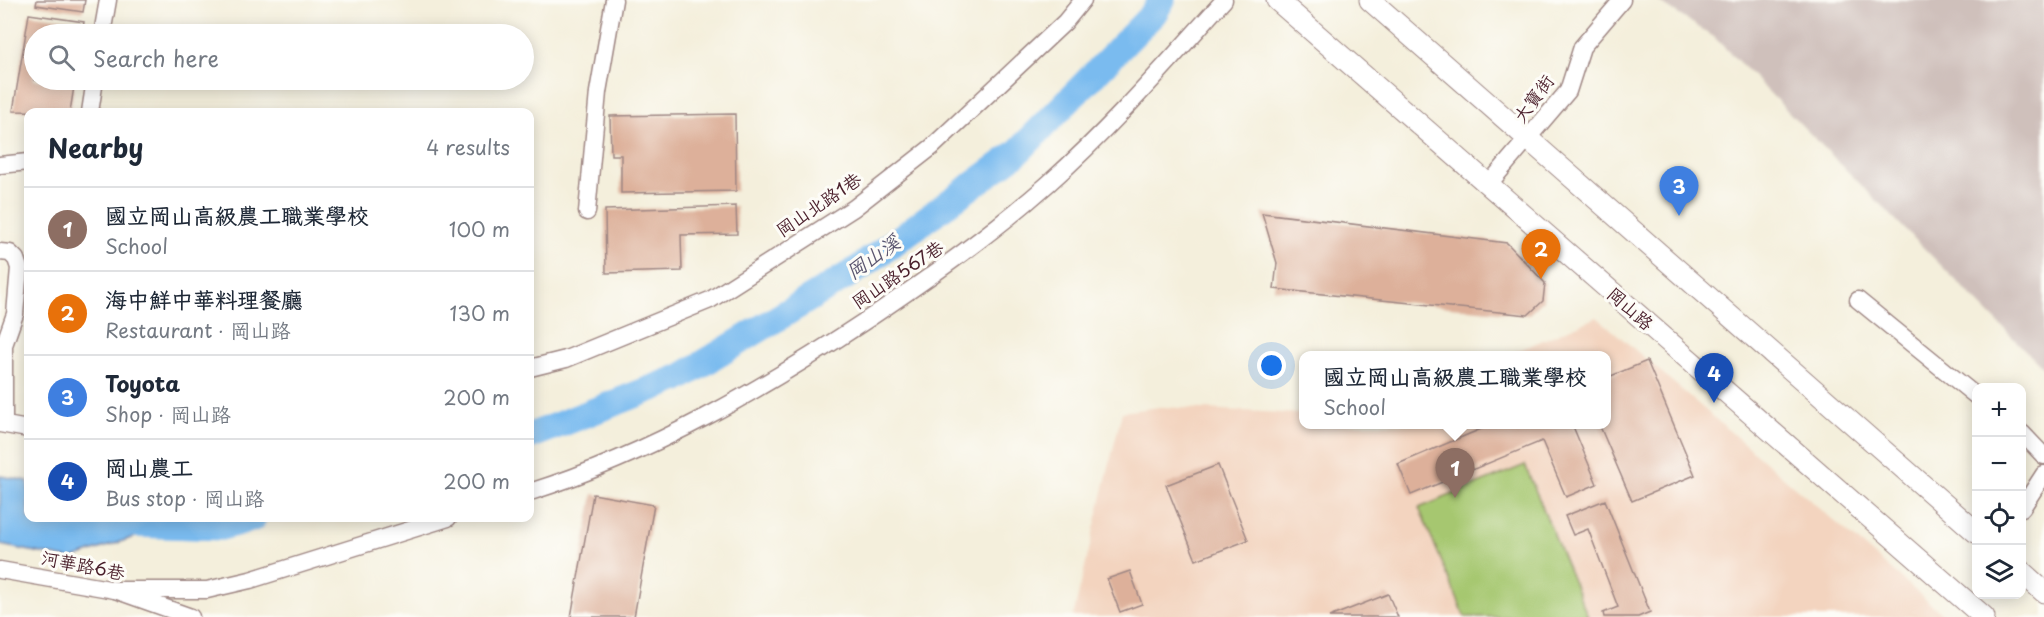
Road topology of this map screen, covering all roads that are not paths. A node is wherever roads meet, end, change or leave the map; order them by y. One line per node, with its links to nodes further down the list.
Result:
1 (108, 0): 8 (street)
2 (614, 0): 15 (street)
3 (1083, 0): 18 (street, 岡山北路1巷)
4 (1224, 0): 25 (street, 岡山路567巷)
5 (1276, 0): 14 (main road, 岡山路)
6 (1370, 0): 11 (main road)
7 (1622, 0): 11 (street, 大寶街)
8 (104, 24)
9 (93, 90): 10 (street)
10 (91, 108)
11 (1529, 140): 14 (street, 大寶街); 28 (main road)
12 (24, 162): 13 (street)
13 (0, 165)
14 (1488, 185): 34 (main road, 岡山路)
15 (587, 212)
16 (0, 252): 20 (street)
17 (1858, 300): 19 (street)
18 (534, 367)
19 (1972, 392)
20 (2, 424): 21 (street)
21 (24, 428)
22 (2026, 437): 23 (street)
23 (2044, 456)
24 (2044, 474): 26 (street)
25 (534, 491)
26 (2026, 502)
27 (435, 522): 31 (street)
28 (1972, 528)
29 (0, 570): 31 (street, 河華路6巷)
30 (2026, 576): 32 (main road)
31 (115, 590): 33 (street, 河華路6巷)
32 (2044, 592)
33 (191, 617)
34 (1984, 617)

